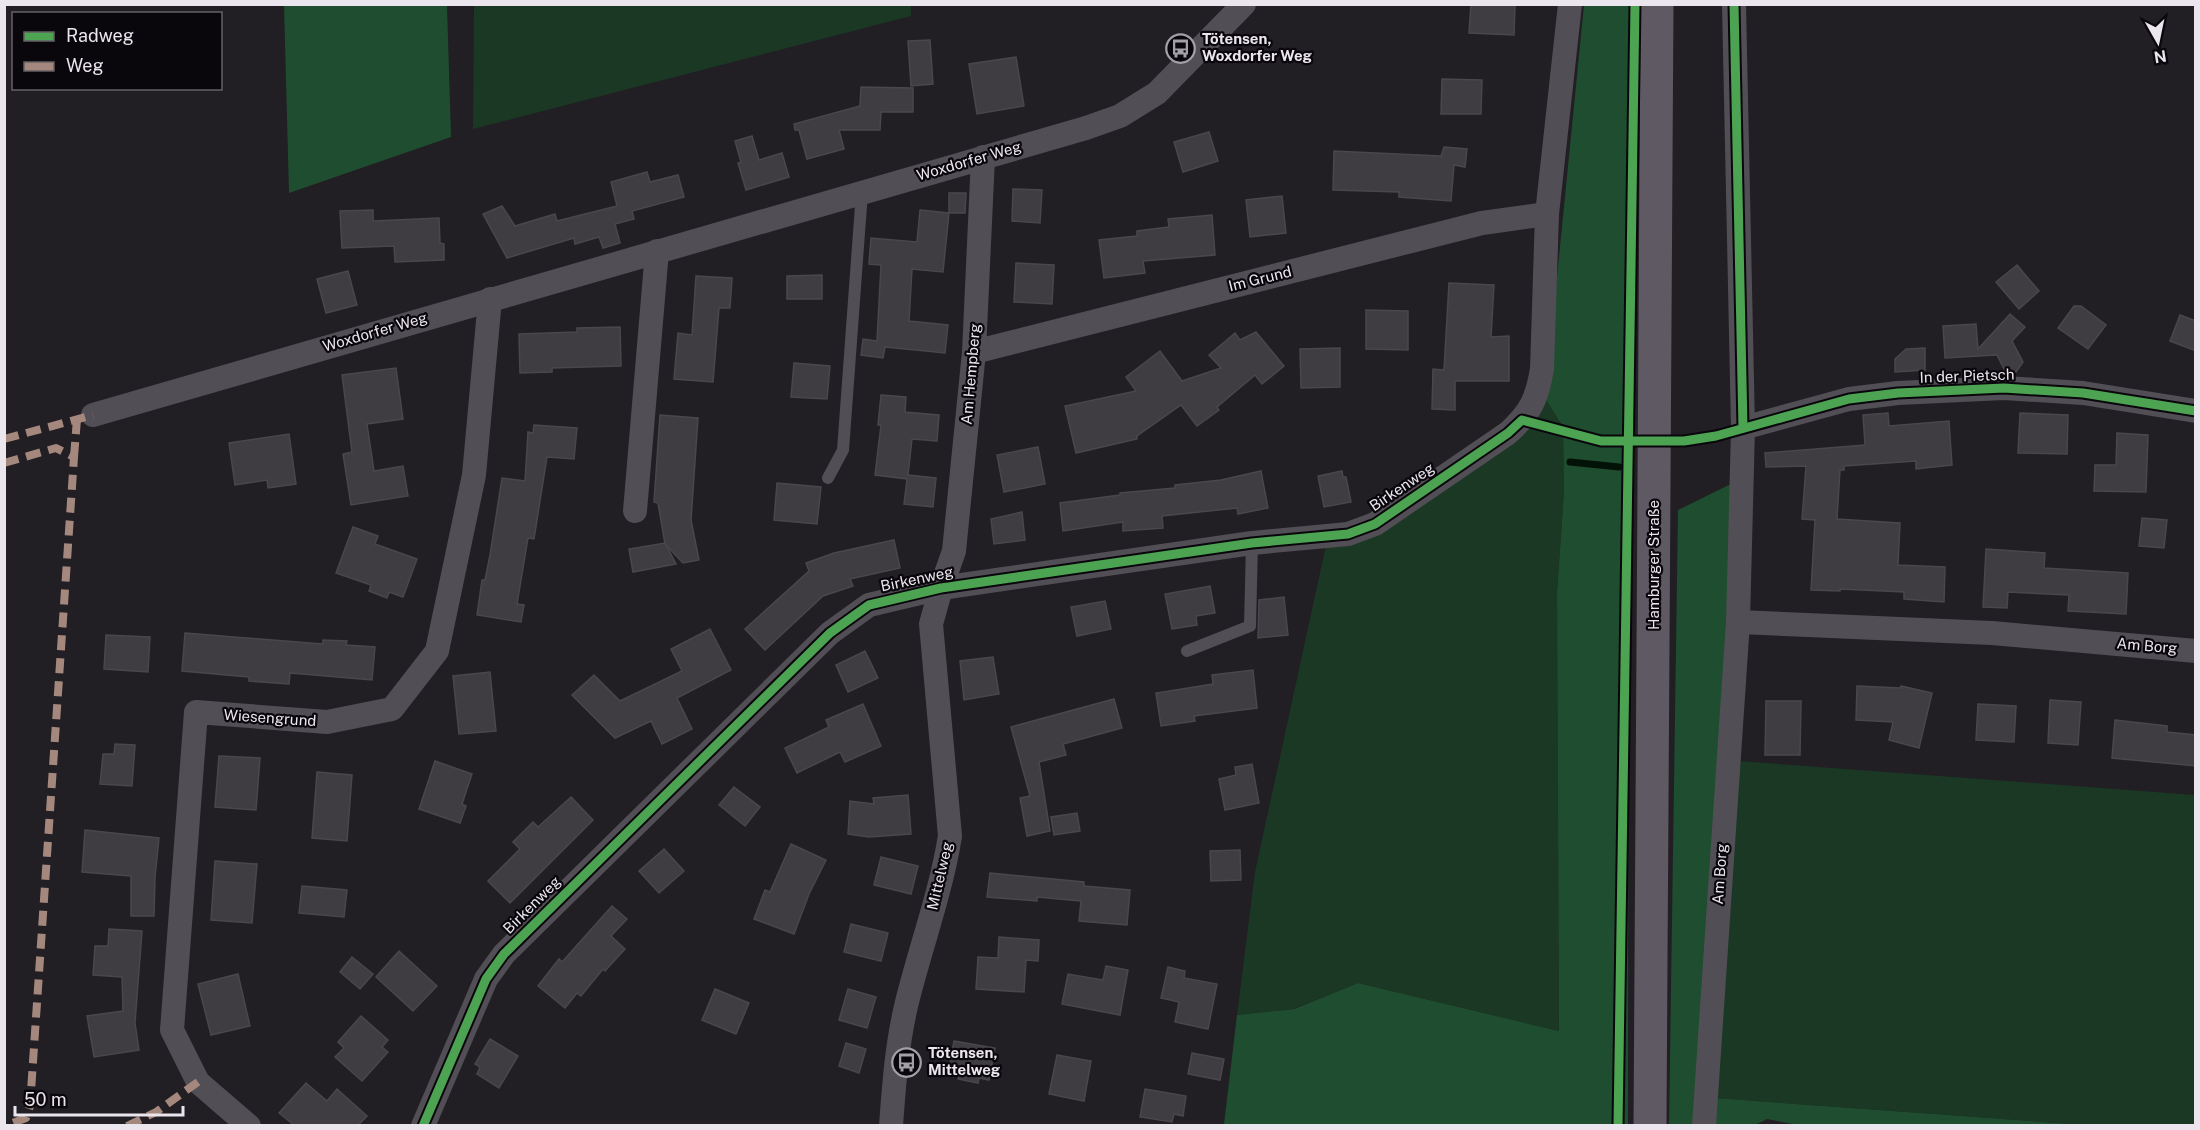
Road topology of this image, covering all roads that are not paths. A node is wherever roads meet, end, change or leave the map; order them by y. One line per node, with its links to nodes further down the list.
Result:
1 (1244, 4): 5 (street, Woxdorfer Weg)
2 (1570, 4): 7 (street, Birkenweg)
3 (1657, 4): 24 (main road, Hamburger Straße)
4 (1734, 4): 13 (street, Am Borg)
5 (983, 157): 6 (street, Woxdorfer Weg); 10 (street, Am Hempberg)
6 (862, 192): 8 (street, Woxdorfer Weg); 14 (lane)
7 (1547, 214): 10 (street, Im Grund); 16 (street, Birkenweg)
8 (657, 251): 9 (street, Woxdorfer Weg); 15 (street)
9 (490, 299): 12 (street, Woxdorfer Weg); 21 (street, Wiesengrund)
10 (974, 352): 17 (street, Am Hempberg)
11 (2196, 411): 13 (street, In der Pietsch)
12 (93, 415)
13 (1743, 428): 18 (street, Am Borg)
14 (828, 478)
15 (635, 511)
16 (1252, 543): 17 (street, Birkenweg); 19 (lane)
17 (941, 588): 22 (street, Birkenweg); 23 (street, Mittelweg)
18 (1738, 622): 20 (street, Am Borg); 25 (street, Am Borg)
19 (1187, 651)
20 (2196, 651)
21 (249, 1125)
22 (423, 1125)
23 (891, 1125)
24 (1650, 1125)
25 (1704, 1125)

